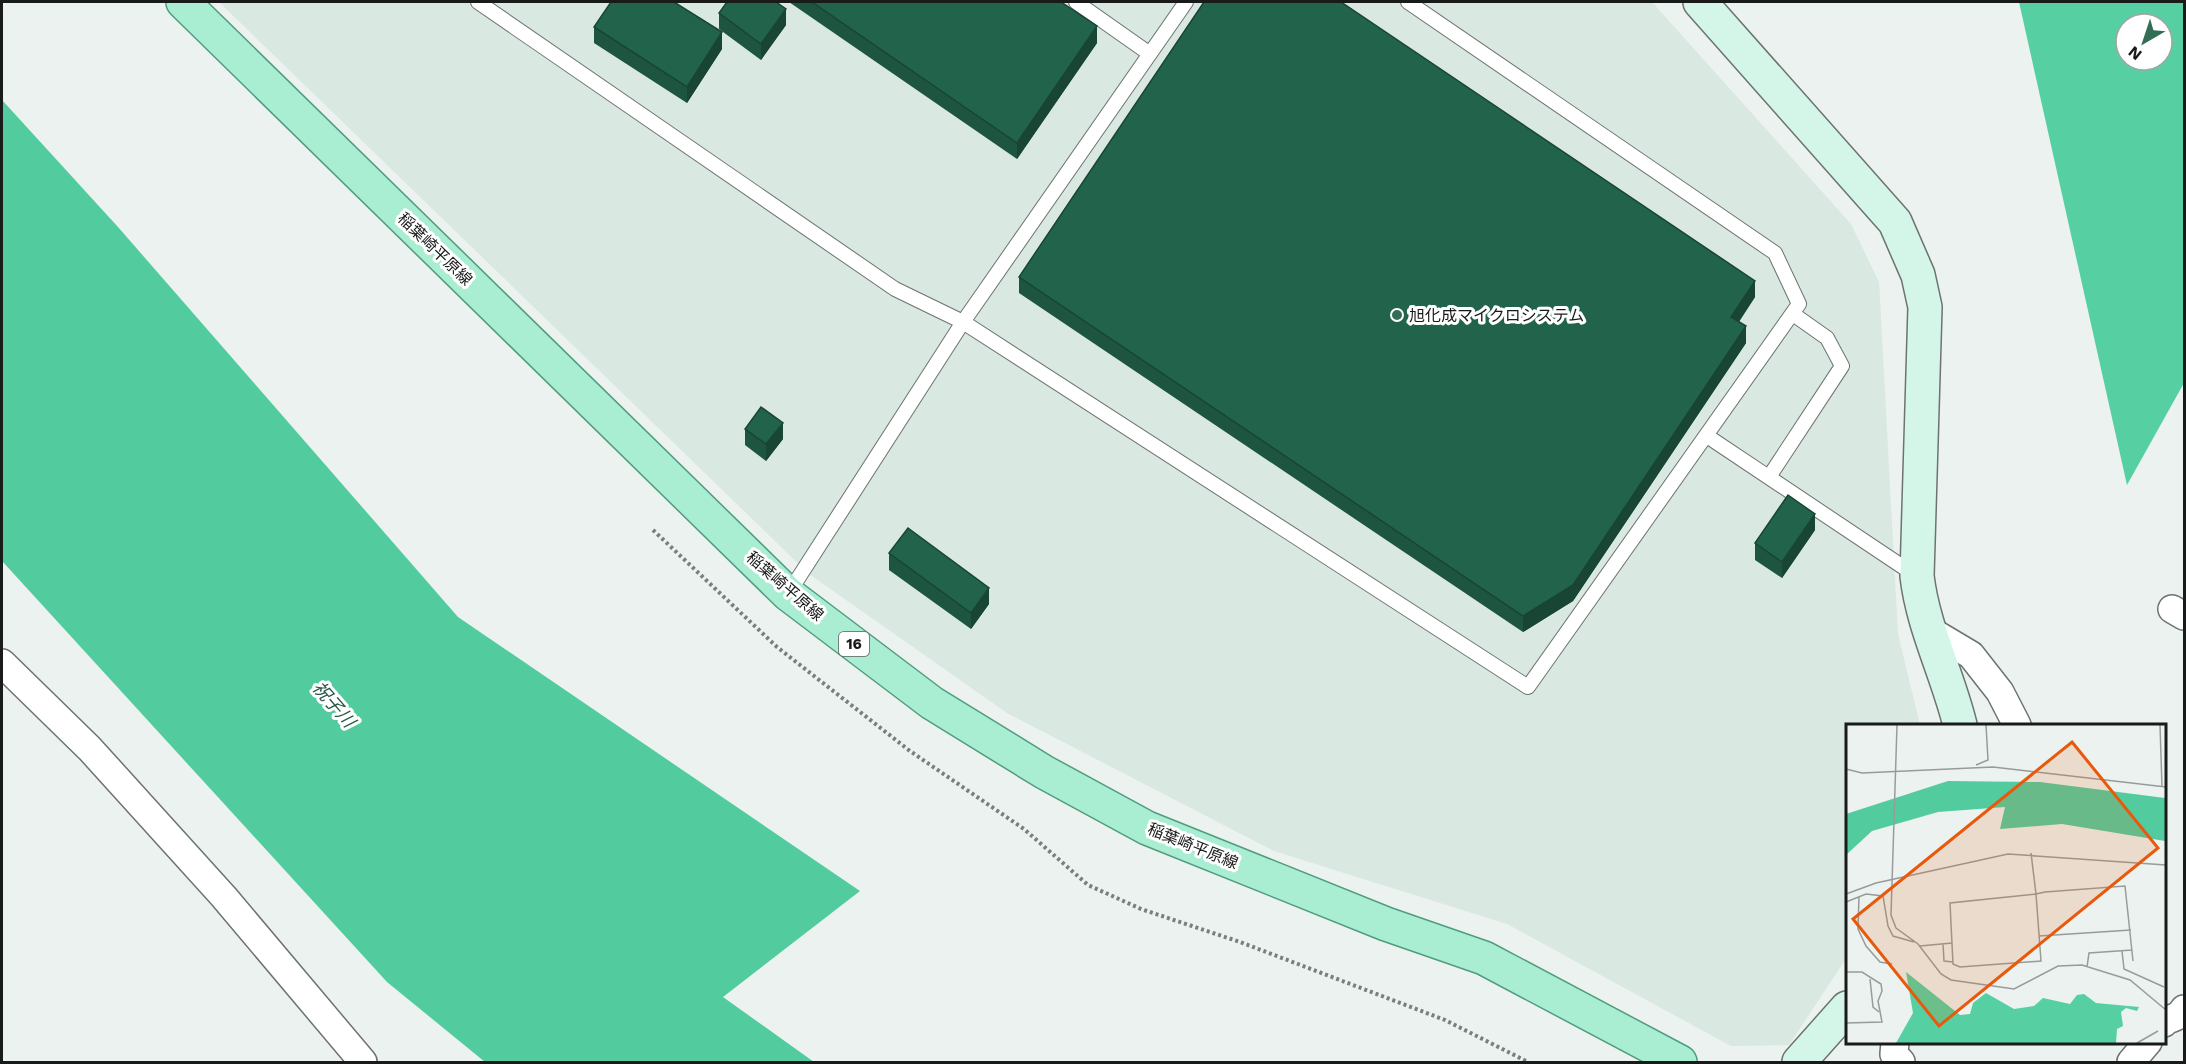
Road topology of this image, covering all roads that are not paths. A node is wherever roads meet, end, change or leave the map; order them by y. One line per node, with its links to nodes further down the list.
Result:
1 (183, 2): 13 (main road, 稲葉崎平原線 / 16)
2 (478, 2): 9 (lane)
3 (1076, 2): 7 (lane)
4 (1186, 2): 7 (lane)
5 (1408, 2): 8 (lane)
6 (1700, 2): 12 (street)
7 (1150, 54): 9 (lane)
8 (1793, 314): 10 (lane); 11 (lane)
9 (963, 322): 10 (lane); 13 (lane)
10 (1707, 436): 11 (lane)
11 (1769, 477): 12 (lane)
12 (1917, 576): 14 (street)
13 (788, 594): 24 (main road, 稲葉崎平原線 / 16)
14 (1929, 630): 16 (street); 17 (street)
15 (2, 663): 23 (street)
16 (1960, 724)
17 (2016, 724)
18 (1846, 1009): 25 (street)
19 (2184, 1009): 20 (street)
20 (2165, 1021)
21 (1895, 1043): 26 (street)
22 (2146, 1043): 27 (street)
23 (363, 1062)
24 (1680, 1062)
25 (1798, 1062)
26 (1900, 1062)
27 (2131, 1062)

